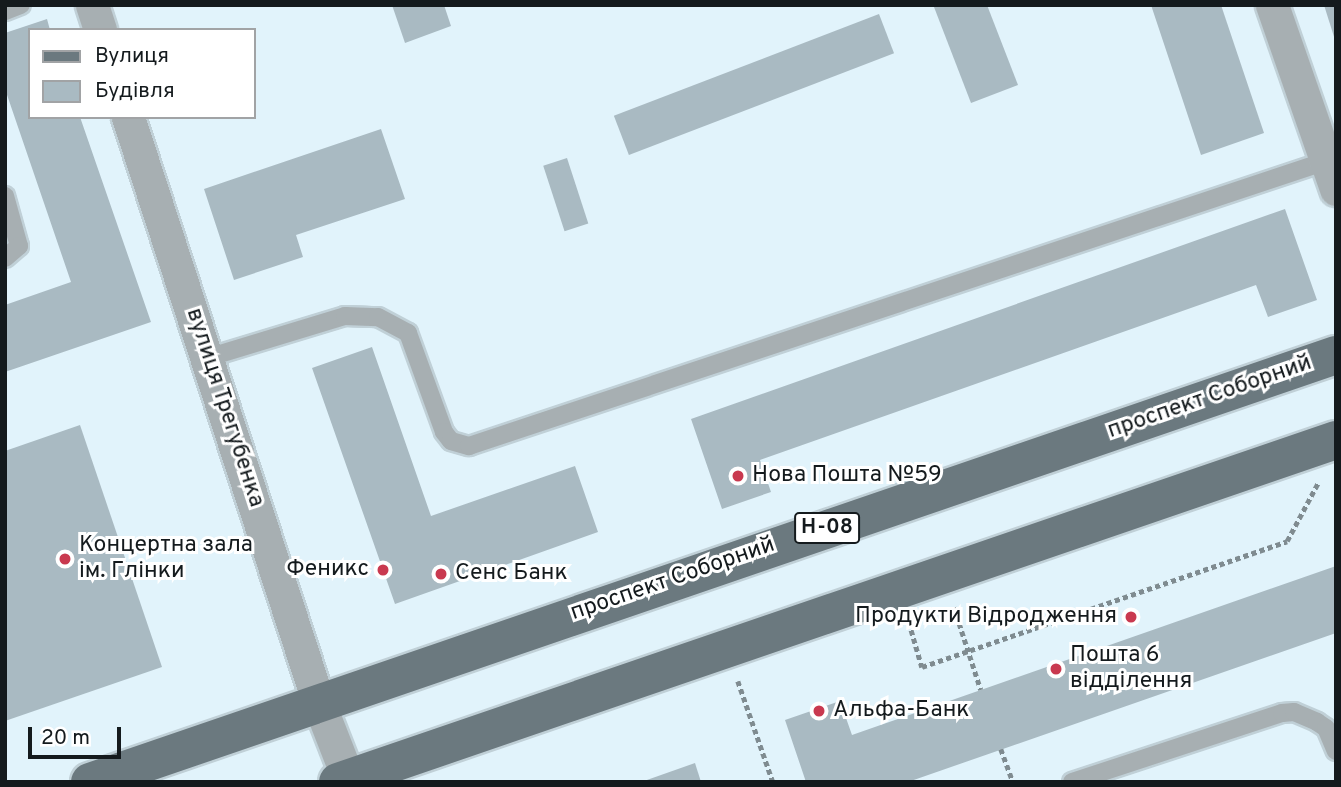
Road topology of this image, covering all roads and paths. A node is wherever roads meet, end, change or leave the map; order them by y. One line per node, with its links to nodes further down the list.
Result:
1 (22, 5): 4 (lane)
2 (92, 5): 5 (street)
3 (1272, 5): 7 (street)
4 (5, 11)
5 (99, 28)
6 (129, 119): 11 (street, вулиця Трегубенка)
7 (1331, 175): 11 (lane)
8 (5, 196): 9 (lane)
9 (5, 258)
10 (1336, 355): 19 (main road, проспект Соборний / Н-08)
11 (210, 357): 19 (street, вулиця Трегубенка)
12 (1336, 440): 22 (main road)
13 (1318, 482): 16 (path)
14 (953, 602): 16 (path)
15 (907, 617): 16 (path)
16 (968, 651): 18 (path)
17 (735, 674): 24 (path)
18 (981, 690)
19 (318, 701): 22 (street, вулиця Трегубенка); 23 (main road, проспект Соборний / Н-08)
20 (1001, 749): 25 (path)
21 (1336, 751): 26 (lane)
22 (343, 780)
23 (90, 782)
24 (774, 782)
25 (1013, 782)
26 (1072, 782)

